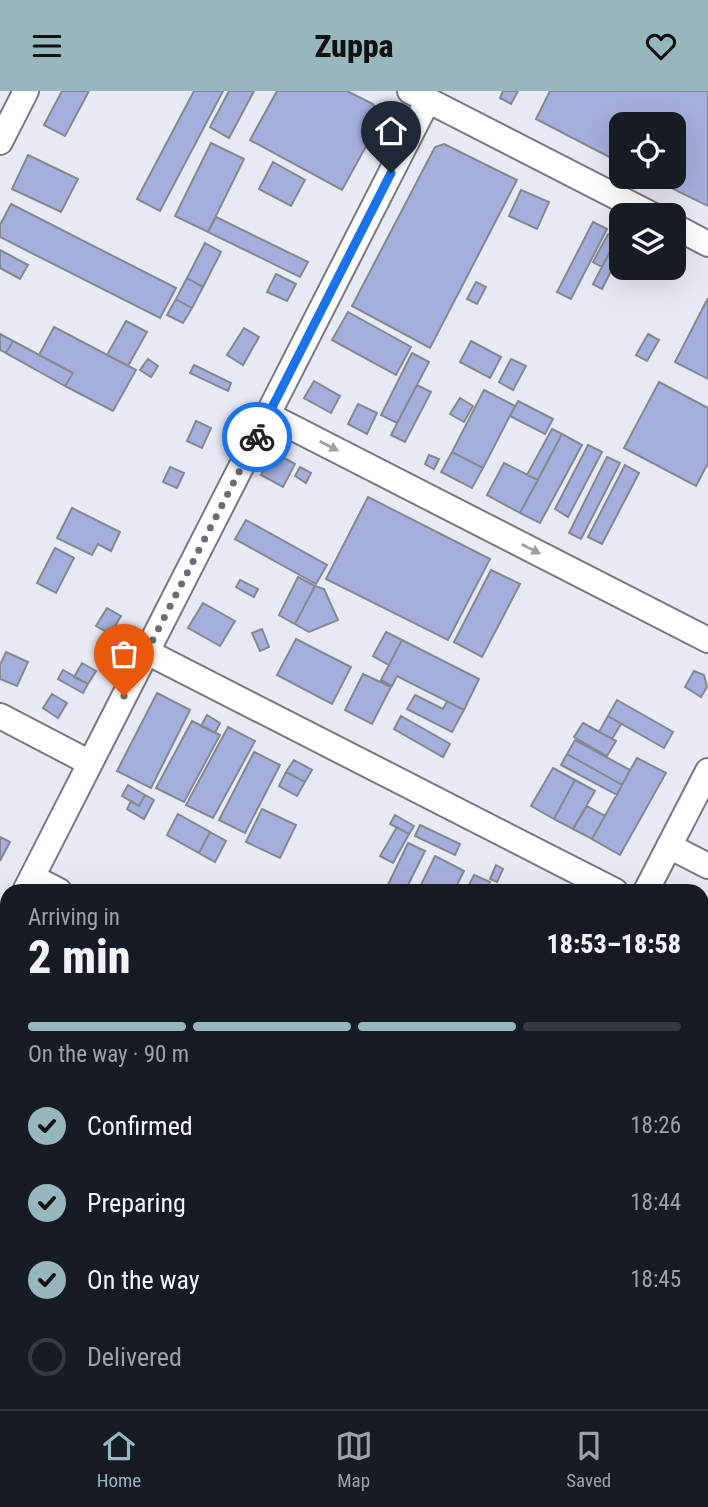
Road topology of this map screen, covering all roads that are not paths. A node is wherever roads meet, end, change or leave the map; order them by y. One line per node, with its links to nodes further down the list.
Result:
1 (26, 91): 3 (street)
2 (419, 96): 4 (street); 7 (street)
3 (0, 142)
4 (629, 203)
5 (686, 232): 6 (street)
6 (708, 244)
7 (268, 415): 8 (street, one-way to 8); 9 (street)
8 (708, 640)
9 (147, 652): 11 (street); 16 (street)
10 (0, 716): 11 (street)
11 (90, 763): 15 (street)
12 (708, 771): 13 (street)
13 (669, 846): 14 (street); 17 (street)
14 (708, 866)
15 (29, 884)
16 (601, 884)
17 (650, 884)

